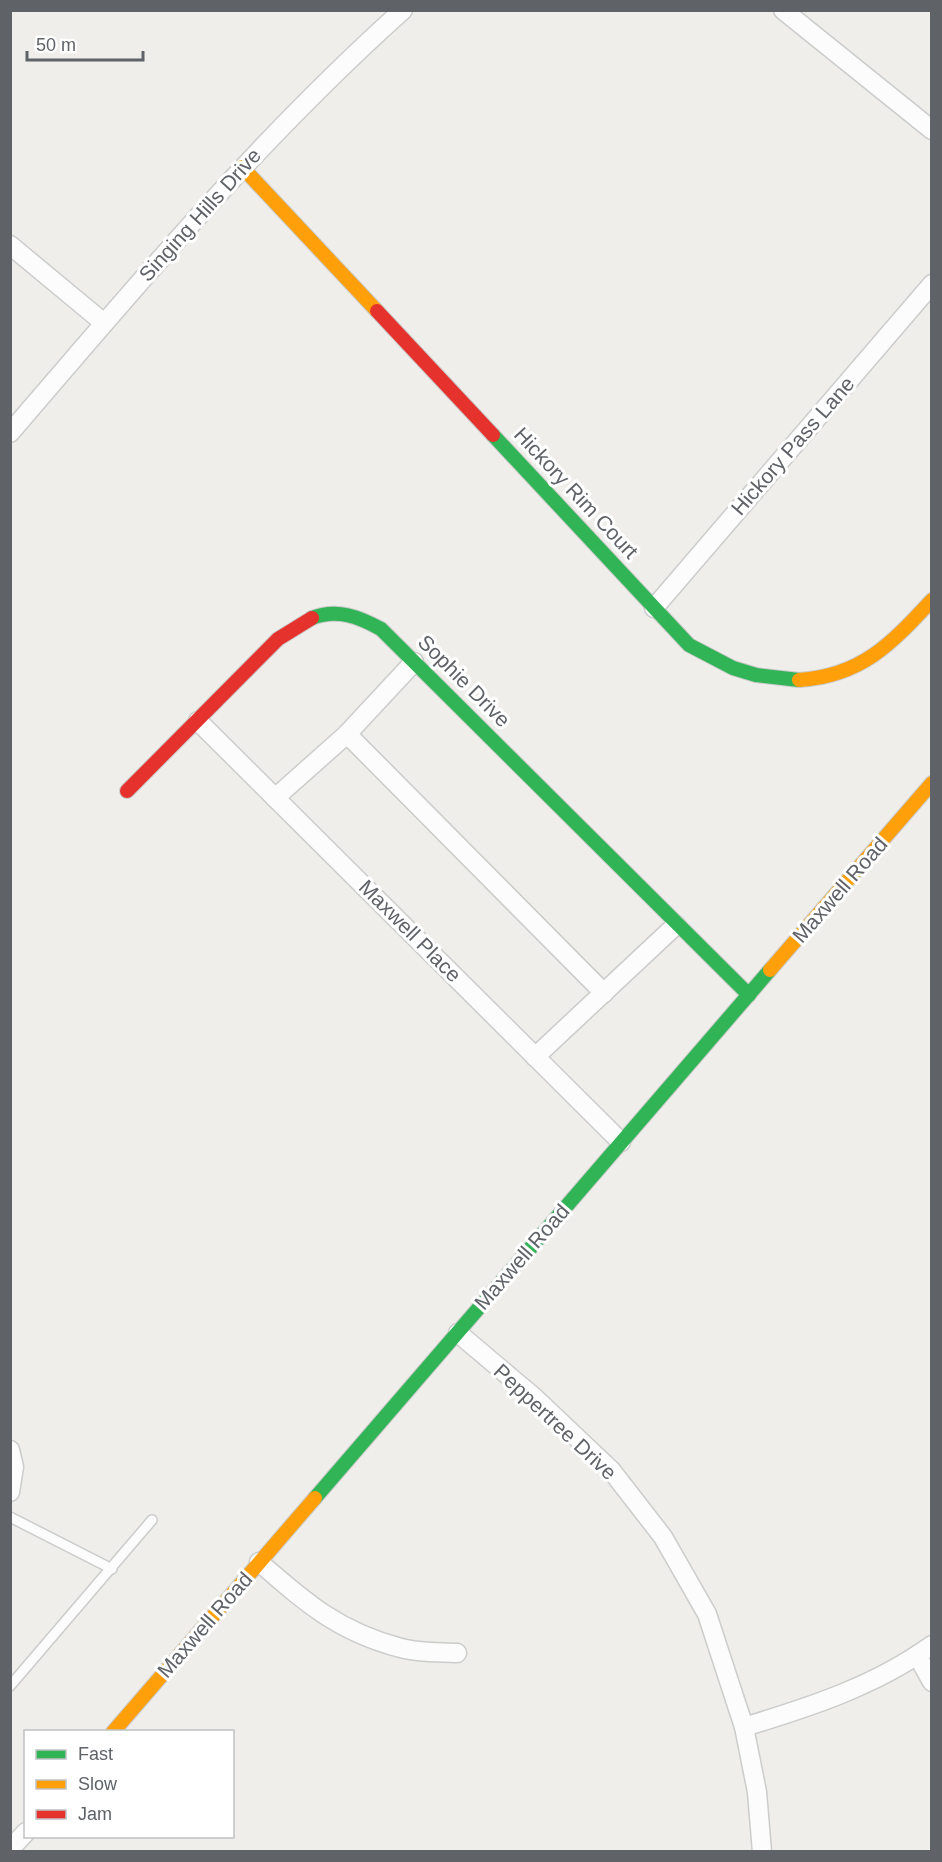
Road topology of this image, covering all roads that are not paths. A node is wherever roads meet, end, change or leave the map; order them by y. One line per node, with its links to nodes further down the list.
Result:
1 (403, 10): 4 (street, Singing Hills Drive)
2 (783, 10): 3 (street)
3 (932, 130)
4 (242, 167): 7 (street, Singing Hills Drive); 10 (street, Hickory Rim Court)
5 (10, 245): 7 (street)
6 (932, 284): 10 (street, Hickory Pass Lane)
7 (104, 323): 8 (street, Singing Hills Drive)
8 (10, 433)
9 (932, 600): 10 (street, Hickory Rim Court)
10 (654, 608)
11 (414, 662): 12 (street, Sophie Drive); 13 (street); 17 (street, Sophie Drive)
12 (198, 721): 15 (street, Sophie Drive); 16 (street, Maxwell Place)
13 (347, 734): 16 (street); 18 (street)
14 (932, 783): 19 (street, Maxwell Road)
15 (127, 790)
16 (275, 798): 20 (street, Maxwell Place)
17 (676, 925): 18 (street); 19 (street, Sophie Drive)
18 (604, 993): 20 (street)
19 (749, 995): 21 (street, Maxwell Road)
20 (535, 1057): 21 (street, Maxwell Place)
21 (621, 1142): 22 (street, Maxwell Road)
22 (458, 1333): 27 (street, Maxwell Road); 33 (street, Peppertree Drive)
23 (10, 1450): 24 (street)
24 (10, 1492)
25 (10, 1517): 28 (lane)
26 (152, 1520): 28 (lane)
27 (259, 1562): 30 (street); 34 (street, Maxwell Road)
28 (112, 1569): 32 (lane)
29 (924, 1650): 31 (street); 33 (street)
30 (457, 1653)
31 (932, 1682)
32 (10, 1686)
33 (744, 1727): 37 (street, Peppertree Drive)
34 (113, 1730)
35 (24, 1834): 36 (street)
36 (10, 1849)
37 (762, 1851)

